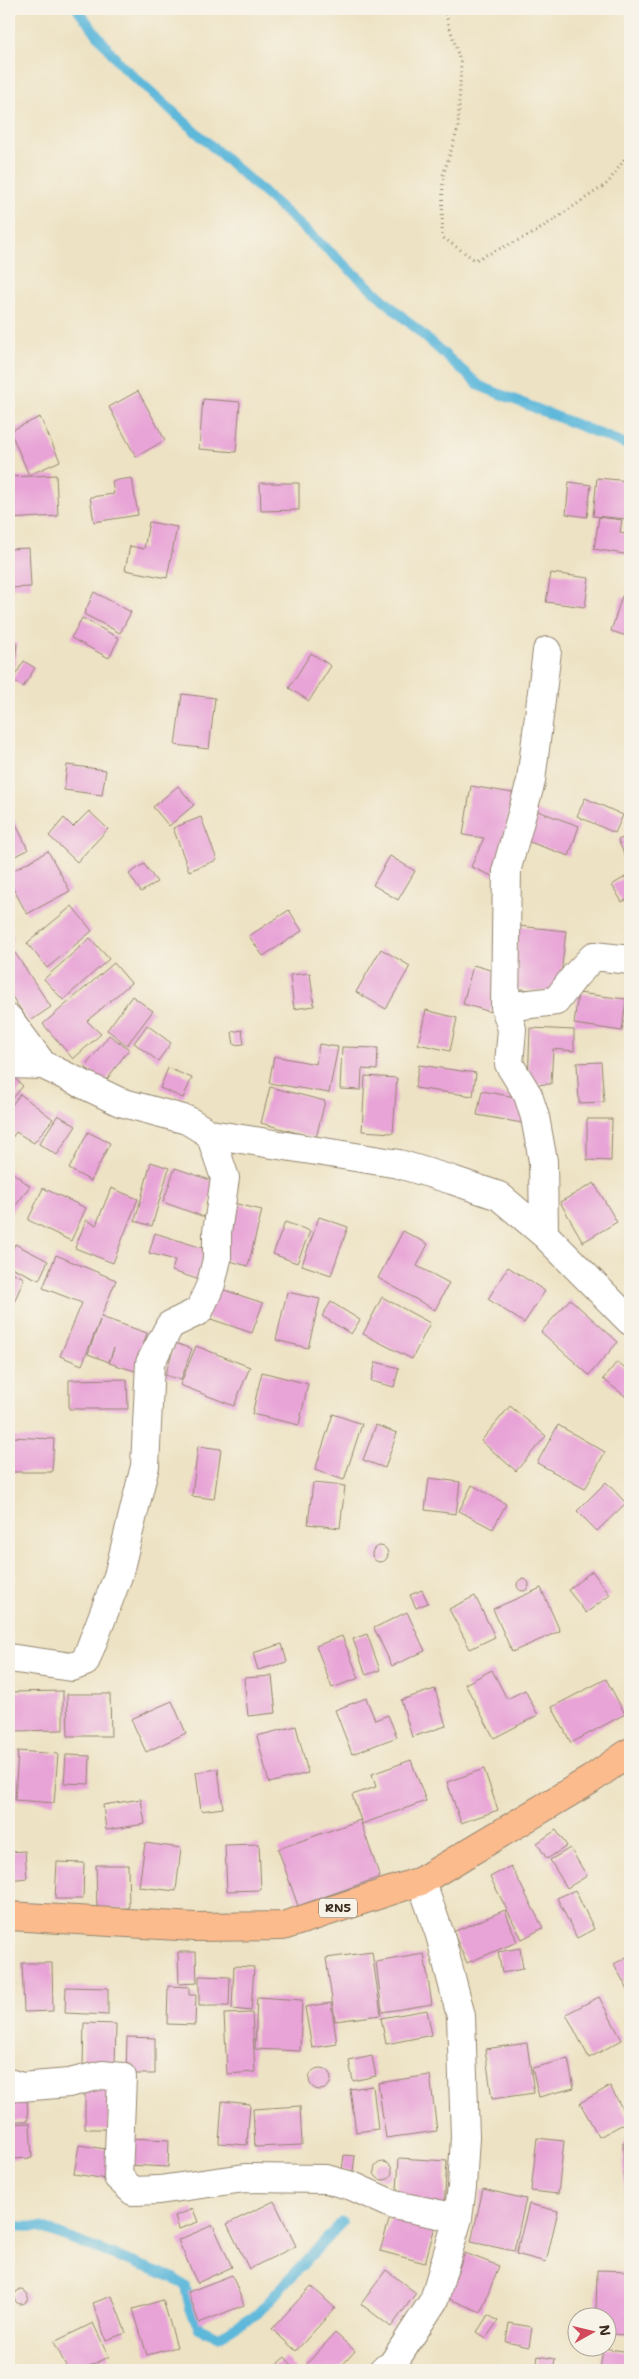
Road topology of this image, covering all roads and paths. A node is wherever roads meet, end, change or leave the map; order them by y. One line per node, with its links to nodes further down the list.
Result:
1 (444, 9): 2 (path)
2 (630, 151)
3 (547, 651): 5 (street)
4 (630, 960): 5 (street)
5 (505, 1008): 10 (street)
6 (9, 1019): 8 (street)
7 (9, 1064): 8 (street)
8 (43, 1065): 9 (street)
9 (210, 1134): 10 (street); 12 (street)
10 (544, 1234): 11 (street)
11 (630, 1321)
12 (9, 1658)
13 (630, 1752): 14 (highway, RN5)
14 (421, 1881): 15 (highway, RN5); 17 (street)
15 (9, 1916)
16 (9, 2083): 17 (street)
17 (458, 2218): 18 (street)
18 (383, 2370)

